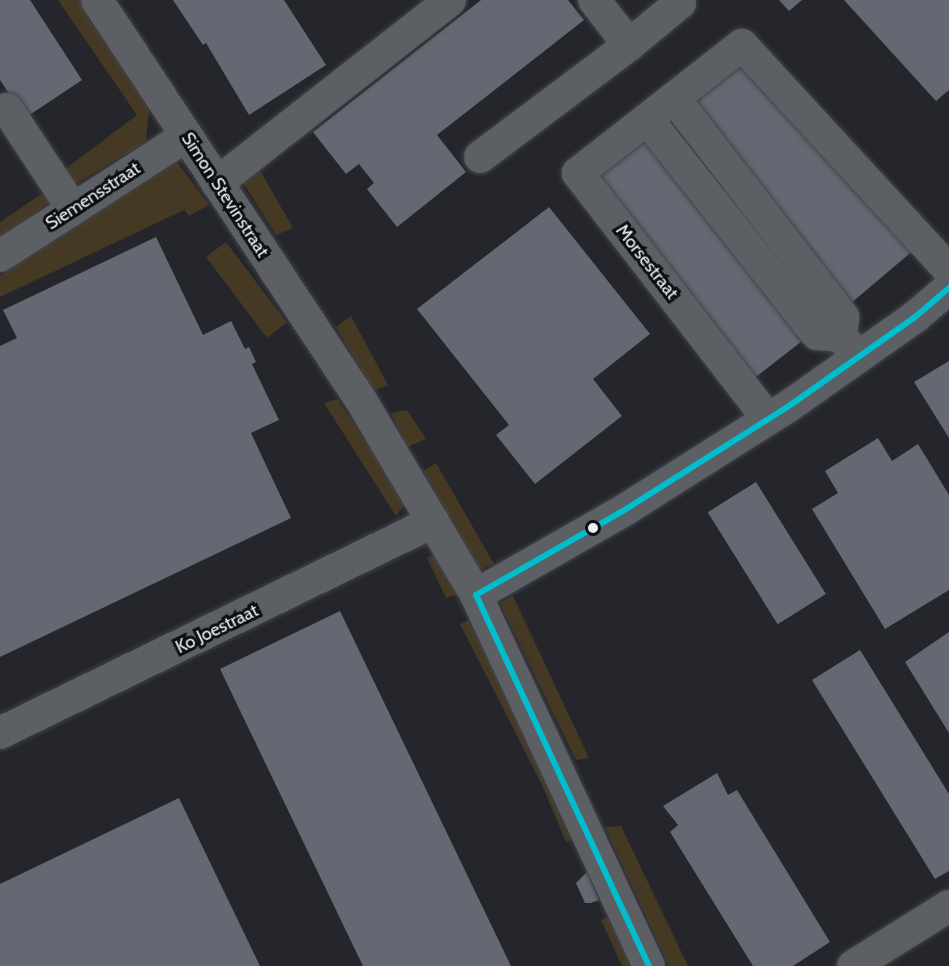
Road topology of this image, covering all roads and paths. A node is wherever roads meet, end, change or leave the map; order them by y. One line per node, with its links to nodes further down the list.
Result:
1 (97, 0): 9 (street, Simon Stevinstraat)
2 (450, 0): 11 (street)
3 (594, 0): 5 (street)
4 (677, 0): 5 (street)
5 (629, 45): 10 (street)
6 (674, 98): 8 (street, Morsestraat); 14 (street, Morsestraat); 16 (street)
7 (7, 109): 12 (street)
8 (647, 119): 16 (street); 17 (street, Morsestraat)
9 (186, 136): 11 (street, Simon Stevinstraat); 12 (street, Siemensstraat)
10 (480, 158)
11 (218, 183): 18 (street, Simon Stevinstraat)
12 (73, 209): 13 (street, Siemensstraat)
13 (0, 256)
14 (949, 270)
15 (949, 288): 16 (street)
16 (849, 347): 17 (street)
17 (768, 419): 19 (street)
18 (433, 522): 19 (street, Simon Stevinstraat); 20 (street, Ko Joestraat)
19 (476, 596): 22 (street, Simon Stevinstraat)
20 (0, 733)
21 (949, 906): 23 (street)
22 (649, 966)
23 (854, 966)

